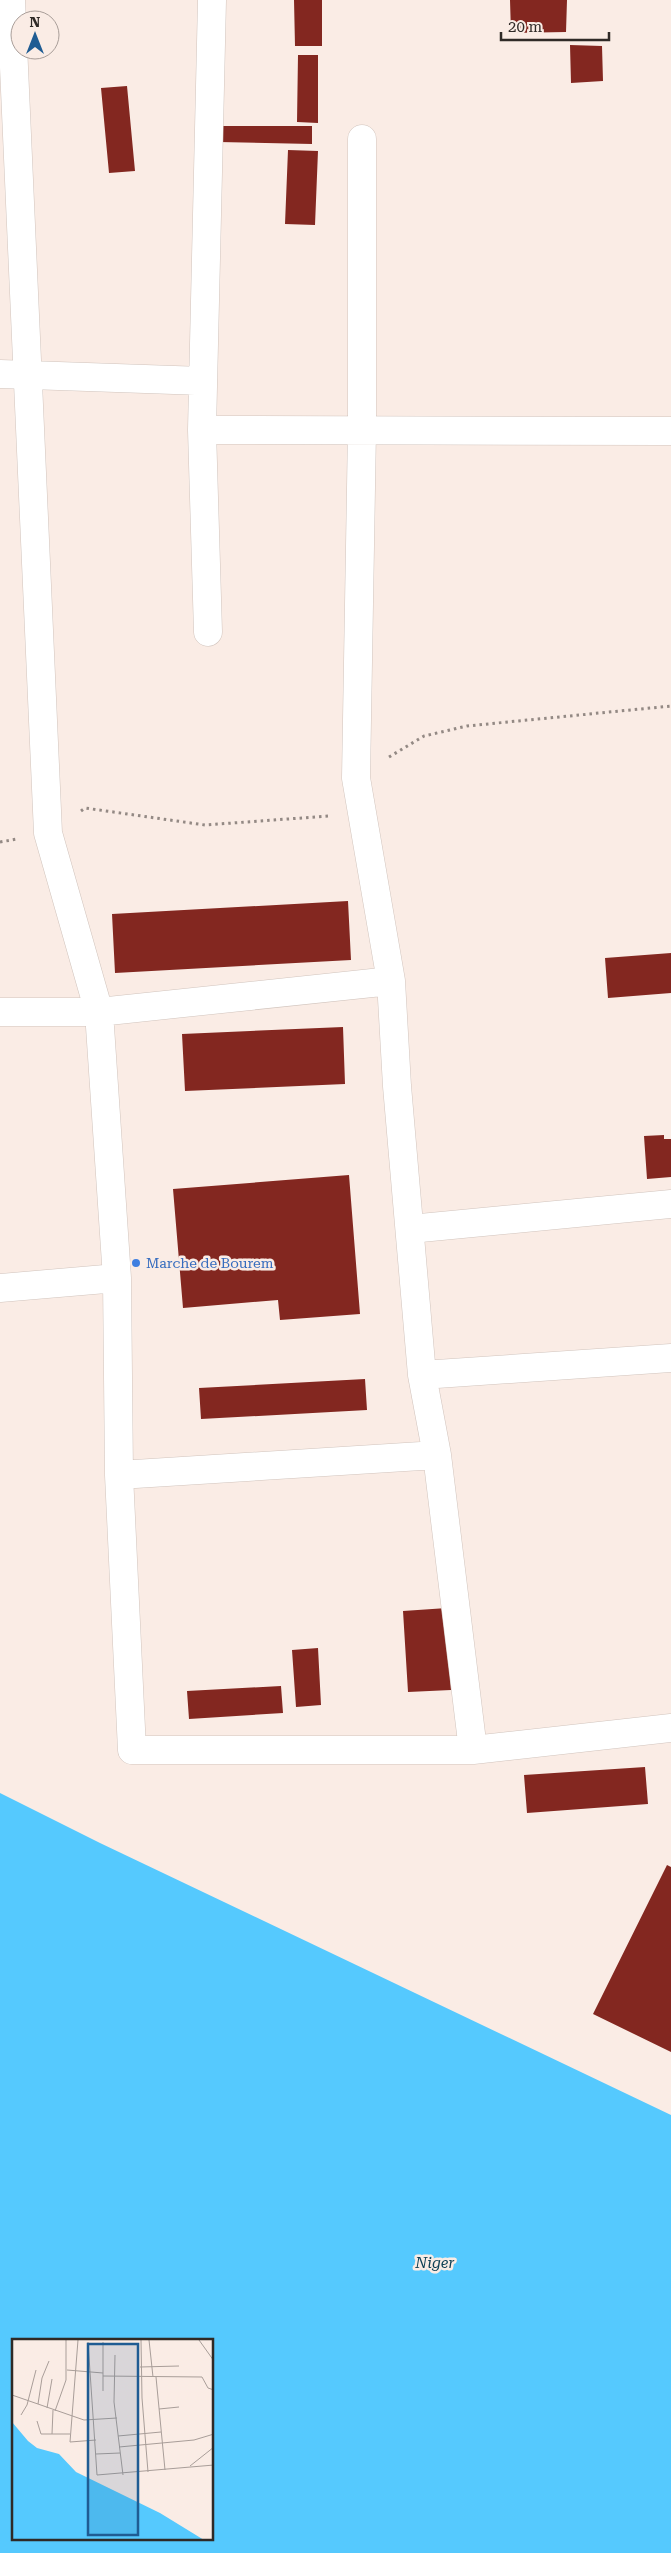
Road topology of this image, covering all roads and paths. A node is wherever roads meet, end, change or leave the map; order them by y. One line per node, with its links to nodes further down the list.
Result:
1 (11, 0): 5 (street)
2 (212, 0): 6 (street)
3 (362, 139): 8 (street)
4 (0, 374): 5 (street)
5 (28, 376): 6 (street); 13 (street)
6 (203, 381): 7 (street)
7 (202, 430): 8 (street); 10 (street)
8 (362, 430): 9 (street); 11 (street)
9 (671, 431)
10 (208, 632)
11 (391, 981): 13 (street); 15 (street)
12 (0, 1012): 13 (street)
13 (98, 1012): 16 (street)
14 (671, 1204): 15 (street)
15 (410, 1229): 19 (street)
16 (118, 1278): 17 (street); 21 (street)
17 (0, 1288)
18 (671, 1358): 19 (street)
19 (422, 1375): 20 (street)
20 (436, 1455): 21 (street); 23 (street)
21 (119, 1475): 23 (street)
22 (671, 1728): 23 (street)
23 (473, 1750)

